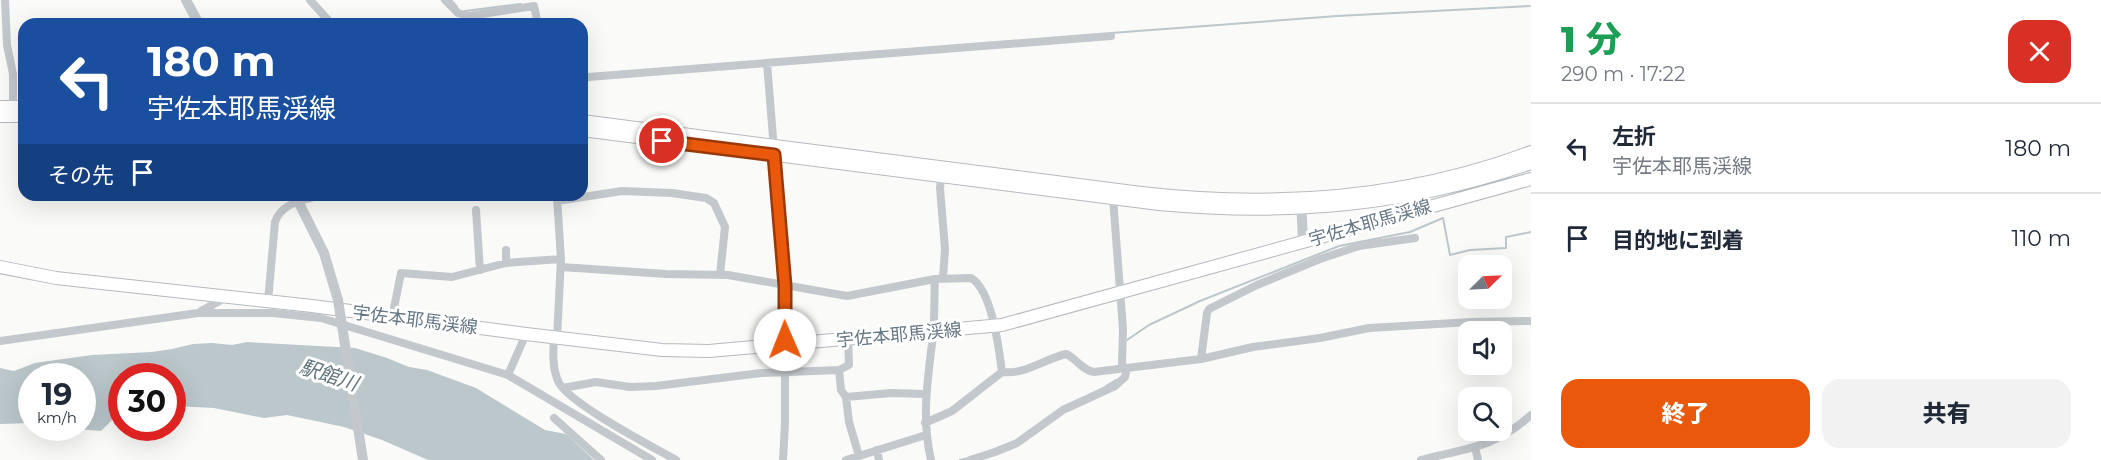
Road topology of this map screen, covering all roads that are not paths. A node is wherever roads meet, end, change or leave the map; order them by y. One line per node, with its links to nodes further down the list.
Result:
1 (5, 0): 11 (street)
2 (186, 0): 5 (street)
3 (310, 0): 6 (street)
4 (445, 0): 7 (street)
5 (196, 18)
6 (326, 18)
7 (537, 18)
8 (1111, 36): 9 (street)
9 (767, 63): 10 (street); 18 (street)
10 (588, 77)
11 (18, 102)
12 (0, 107): 13 (main road)
13 (18, 107)
14 (0, 116): 15 (main road)
15 (18, 116)
16 (588, 122): 18 (main road, 宇佐本耶馬渓線)
17 (588, 131): 18 (main road, 宇佐本耶馬渓線)
18 (773, 150): 21 (main road, 宇佐本耶馬渓線); 39 (street)
19 (1531, 152): 28 (main road, 宇佐本耶馬渓線)
20 (1531, 163): 28 (main road, 宇佐本耶馬渓線)
21 (941, 172): 24 (main road, 宇佐本耶馬渓線); 28 (main road, 宇佐本耶馬渓線); 38 (street)
22 (1531, 179): 31 (main road, 宇佐本耶馬渓線)
23 (588, 195): 37 (street)
24 (1113, 198): 28 (main road, 宇佐本耶馬渓線); 40 (street)
25 (294, 201): 42 (street)
26 (298, 201): 69 (street, bridge)
27 (557, 201): 34 (street)
28 (1301, 204): 31 (street)
29 (476, 210): 36 (street)
30 (1415, 238): 53 (street)
31 (1303, 242): 40 (main road, 宇佐本耶馬渓線)
32 (506, 250): 33 (street)
33 (506, 263): 34 (street); 36 (street)
34 (561, 263): 37 (street); 49 (street)
35 (0, 267): 41 (main road, 宇佐本耶馬渓線)
36 (480, 270): 44 (street)
37 (720, 275): 39 (street)
38 (939, 278): 39 (street); 46 (street); 47 (street)
39 (785, 286): 52 (street)
40 (1120, 294): 46 (main road, 宇佐本耶馬渓線); 54 (street)
41 (227, 297): 42 (main road, 宇佐本耶馬渓線); 43 (street)
42 (268, 301): 44 (main road, 宇佐本耶馬渓線)
43 (198, 313): 51 (street); 58 (street)
44 (392, 318): 48 (main road, 宇佐本耶馬渓線)
45 (1531, 321): 53 (street)
46 (996, 326): 47 (main road, 宇佐本耶馬渓線); 56 (street)
47 (933, 333): 50 (main road, 宇佐本耶馬渓線); 60 (street)
48 (526, 334): 49 (main road, 宇佐本耶馬渓線); 58 (street)
49 (555, 337): 52 (main road, 宇佐本耶馬渓線); 59 (street)
50 (848, 339): 52 (main road, 宇佐本耶馬渓線); 55 (street)
51 (0, 341)
52 (786, 345): 57 (street)
53 (1202, 359): 54 (street)
54 (1123, 368): 56 (street); 77 (street)
55 (839, 370): 57 (street); 61 (street)
56 (1002, 372): 64 (street)
57 (785, 373): 59 (street); 73 (street)
58 (508, 375): 71 (street)
59 (563, 388): 72 (street)
60 (925, 394): 61 (street); 64 (street)
61 (846, 397): 68 (street)
62 (1531, 415): 66 (street)
63 (554, 418): 70 (street)
64 (925, 423): 65 (street)
65 (926, 435): 67 (street); 76 (street)
66 (1475, 447): 78 (street); 79 (street)
67 (877, 450): 68 (street); 75 (street)
68 (859, 456): 74 (street)
69 (363, 460)
70 (601, 460)
71 (652, 460)
72 (676, 460)
73 (783, 460)
74 (846, 460)
75 (879, 460)
76 (931, 460)
77 (970, 460)
78 (1421, 460)
79 (1478, 460)

